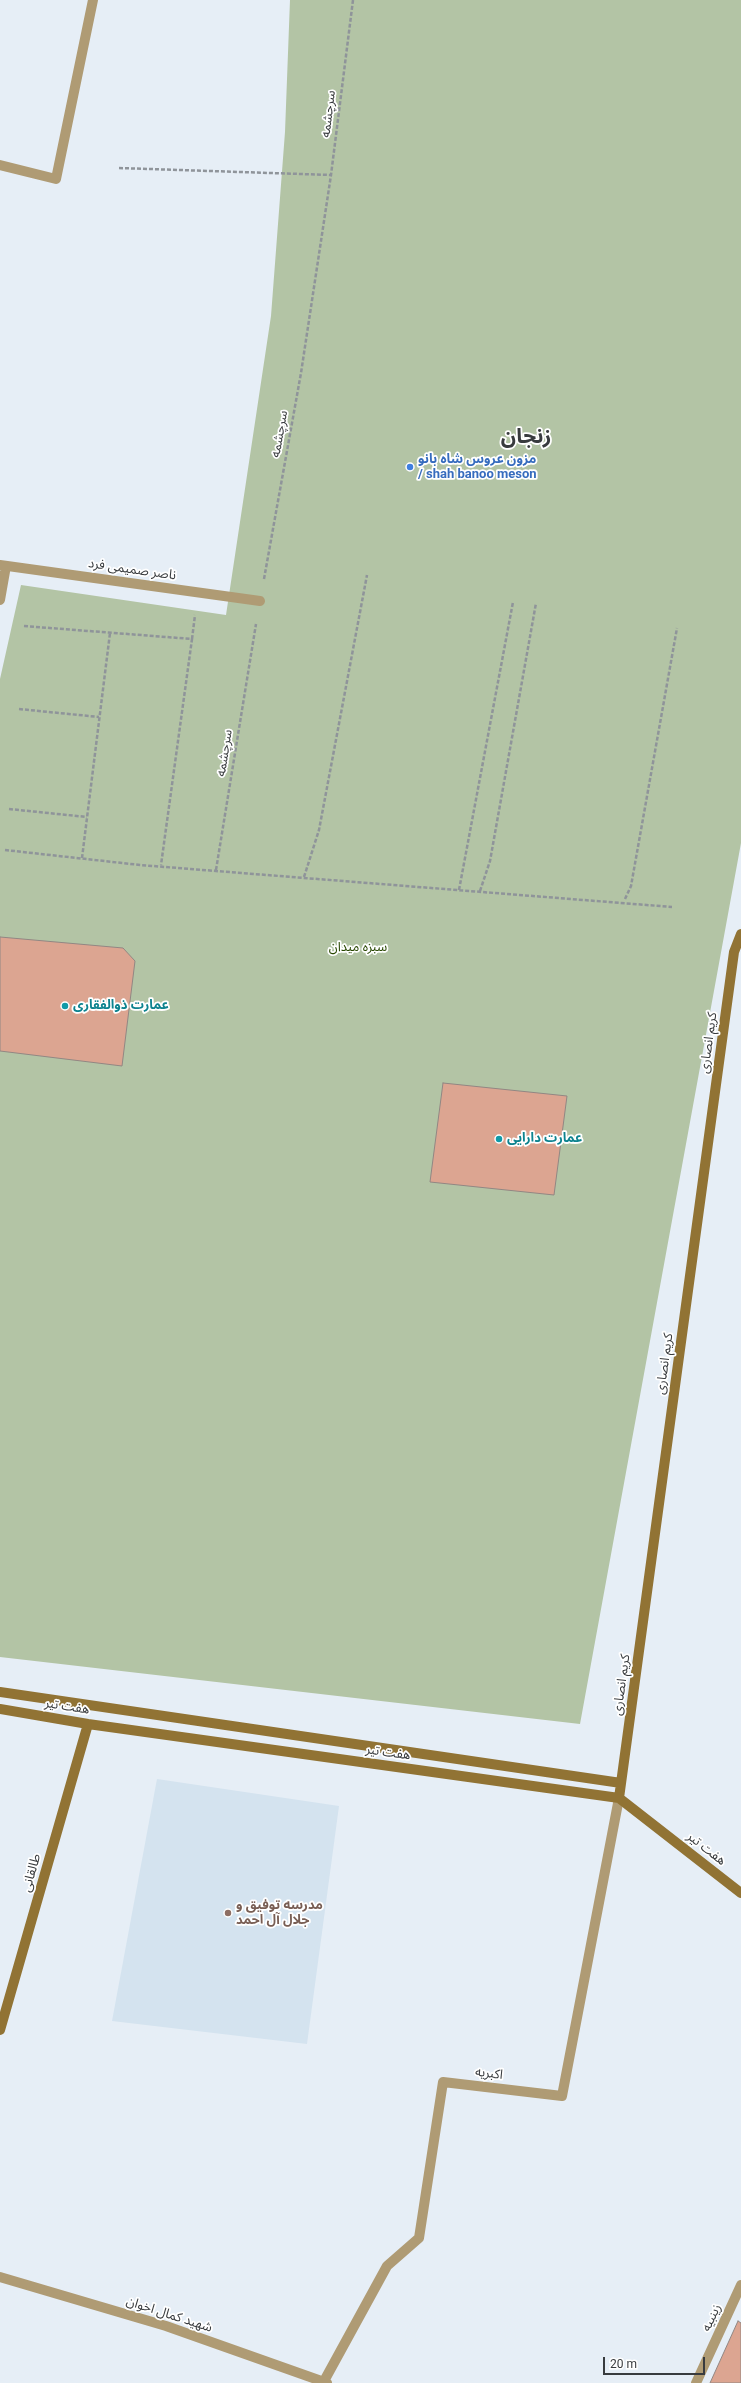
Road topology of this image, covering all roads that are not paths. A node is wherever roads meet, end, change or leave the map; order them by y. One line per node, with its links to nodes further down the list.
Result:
1 (93, 0): 2 (street)
2 (0, 165)
3 (3, 565): 4 (street); 5 (street, ناصر صمیمی فرد)
4 (0, 600)
5 (260, 601)
6 (741, 934): 7 (main road, کریم انصاری)
7 (738, 952): 11 (main road, کریم انصاری)
8 (0, 1692): 11 (main road)
9 (0, 1709): 10 (main road, هفت تیر)
10 (88, 1724): 12 (main road, هفت تیر); 14 (main road, طالقانی)
11 (621, 1784): 12 (main road, کریم انصاری)
12 (619, 1798): 13 (main road, هفت تیر); 17 (street, اکبریه)
13 (741, 1893)
14 (0, 2030)
15 (0, 2277): 17 (street, شهید کمال اخوان)
16 (741, 2286): 18 (street, زینبیه)
17 (325, 2382)
18 (696, 2383)

